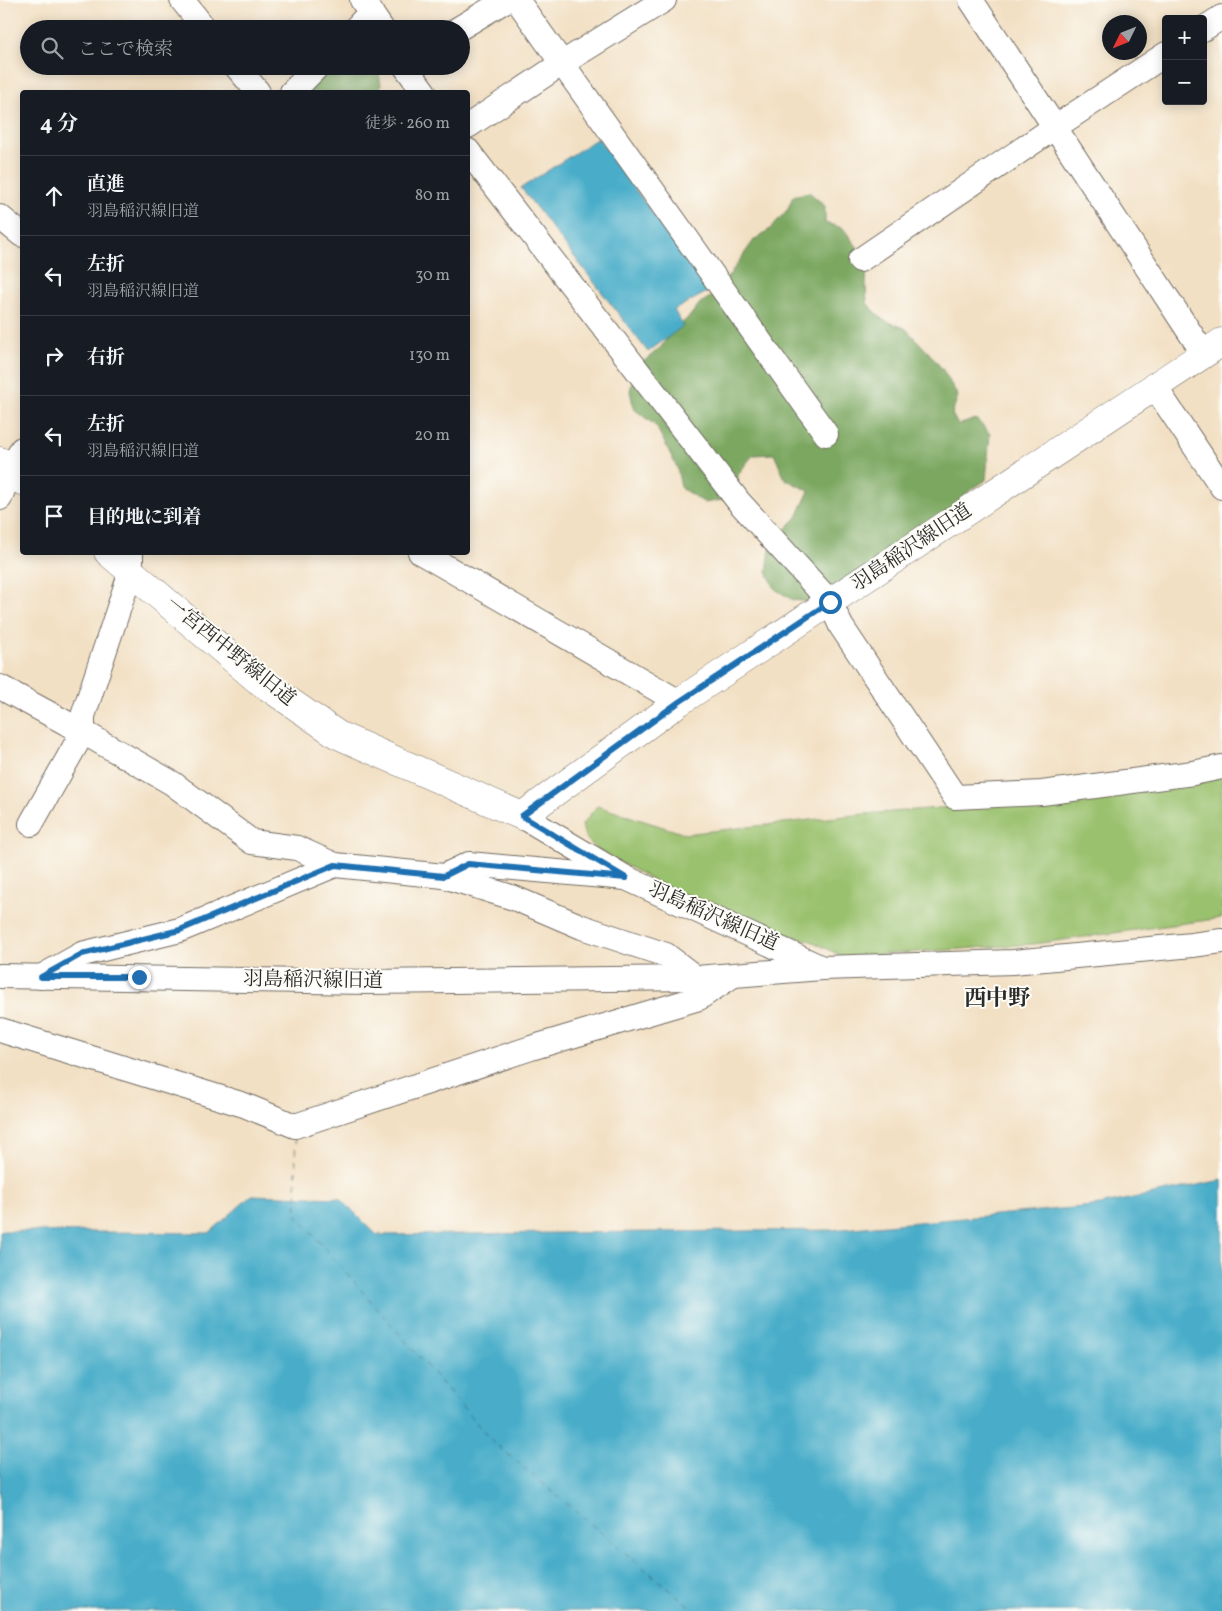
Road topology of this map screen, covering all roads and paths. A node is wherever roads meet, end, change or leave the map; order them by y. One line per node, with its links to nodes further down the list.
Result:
1 (182, 0): 6 (street)
2 (664, 0): 10 (street)
3 (971, 0): 18 (street)
4 (521, 3): 7 (street); 10 (street)
5 (1222, 17): 8 (street)
6 (198, 20)
7 (470, 24)
8 (1207, 26)
9 (1162, 57): 18 (street)
10 (561, 64): 17 (street); 25 (street)
11 (244, 75): 14 (street)
12 (309, 75): 15 (street)
13 (412, 75): 16 (street)
14 (256, 90)
15 (294, 90)
16 (423, 90)
17 (470, 125)
18 (1055, 127): 22 (street); 23 (street)
19 (470, 154): 32 (street)
20 (0, 217): 21 (street)
21 (20, 233)
22 (860, 260)
23 (1213, 348): 24 (street, 羽島稲沢線旧道)
24 (1155, 387): 27 (street); 32 (street, 羽島稲沢線旧道)
25 (826, 434)
26 (14, 466): 28 (street)
27 (1222, 487)
28 (0, 498)
29 (115, 555): 31 (street, 一宮西中野線旧道)
30 (425, 555): 34 (street)
31 (131, 562): 35 (street); 37 (street, 一宮西中野線旧道)
32 (830, 602): 34 (street, 羽島稲沢線旧道); 36 (street)
33 (0, 687): 35 (street)
34 (679, 702): 37 (street, 羽島稲沢線旧道)
35 (83, 732): 38 (street); 39 (street)
36 (1222, 767)
37 (522, 816): 41 (street, 羽島稲沢線旧道)
38 (31, 824)
39 (335, 865): 40 (street); 46 (street)
40 (444, 876): 41 (street); 47 (street)
41 (626, 878): 43 (street, 羽島稲沢線旧道)
42 (1222, 941): 43 (street)
43 (822, 968): 44 (street, 羽島稲沢線旧道)
44 (734, 975): 47 (street, 羽島稲沢線旧道); 48 (street)
45 (0, 976): 46 (street, 羽島稲沢線旧道)
46 (41, 977): 47 (street, 羽島稲沢線旧道)
47 (696, 978)
48 (0, 1030)

